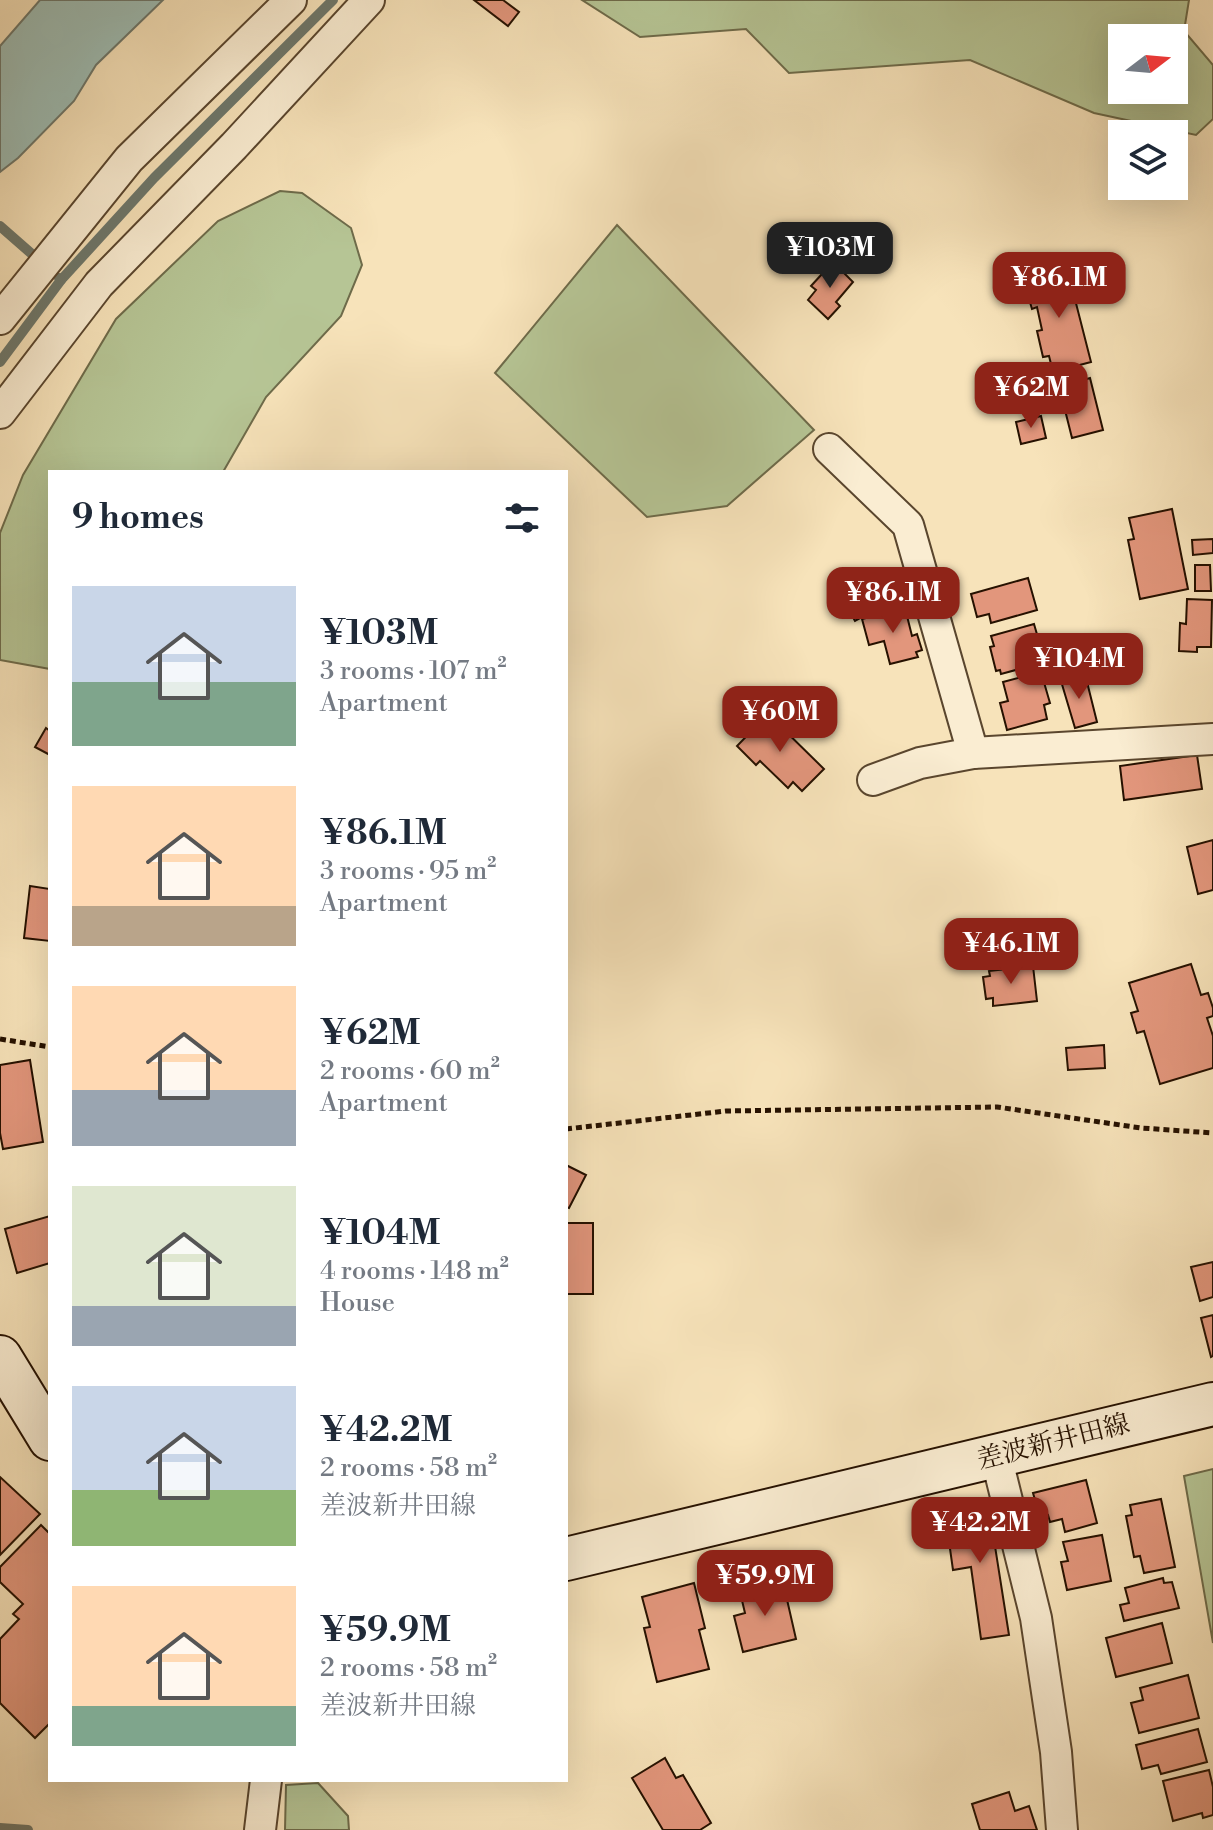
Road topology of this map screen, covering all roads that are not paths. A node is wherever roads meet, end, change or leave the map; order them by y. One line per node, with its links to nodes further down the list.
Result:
1 (291, 0): 3 (street)
2 (369, 0): 4 (street)
3 (0, 319)
4 (0, 413)
5 (829, 449): 7 (street)
6 (1213, 739): 7 (street)
7 (973, 753): 8 (street)
8 (873, 780)
9 (0, 1357): 11 (main road)
10 (1213, 1404): 12 (main road, 差波新井田線)
11 (48, 1436)
12 (996, 1456): 13 (main road, 差波新井田線); 16 (street)
13 (568, 1559)
14 (266, 1782): 15 (street)
15 (260, 1830)
16 (1062, 1830)

